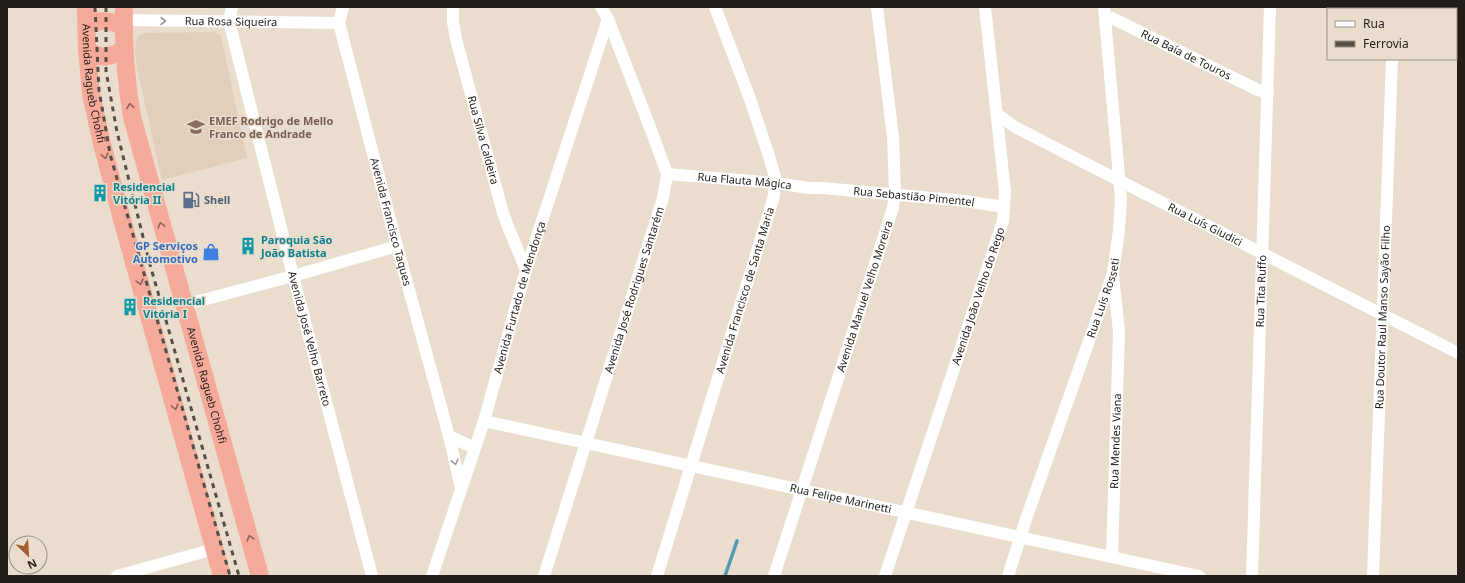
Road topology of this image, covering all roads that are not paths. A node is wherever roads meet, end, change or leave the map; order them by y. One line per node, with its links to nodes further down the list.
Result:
1 (86, 7): 15 (highway, Avenida Ragueb Chohfi)
2 (232, 7): 13 (street, Avenida José Velho Barreto)
3 (343, 7): 14 (street, Avenida Francisco Taques)
4 (453, 7): 29 (street, Rua Silva Caldeira)
5 (601, 7): 12 (street, Avenida José Rodrigues Santarém)
6 (715, 7): 23 (street, Avenida Francisco de Santa Maria)
7 (877, 7): 25 (street, Avenida Manuel Velho Moreira)
8 (985, 7): 20 (street, Avenida João Velho do Rego)
9 (1270, 7): 19 (street, Rua Tita Ruffo)
10 (1104, 11): 19 (street, Rua Baía de Touros); 22 (street, Rua Luís Rosseti)
11 (124, 18): 13 (street, Rua Rosa Siqueira, one-way to 13); 15 (highway); 17 (highway, Avenida Ragueb Chohfi)
12 (608, 19): 21 (street, Avenida José Rodrigues Santarém); 29 (street, Avenida Furtado de Mendonça)
13 (229, 21): 14 (street, Rua Rosa Siqueira); 31 (street, Avenida José Velho Barreto)
14 (339, 23): 27 (street, Avenida Francisco Taques)
15 (86, 25): 16 (highway, Avenida Ragueb Chohfi)
16 (87, 49): 17 (highway); 46 (highway, Avenida Ragueb Chohfi, one-way to 46)
17 (124, 50): 32 (highway, Avenida Ragueb Chohfi, one-way to 17)
18 (1392, 60): 33 (street, Rua Doutor Raul Manso Sayão Filho)
19 (1268, 93): 28 (street, Rua Tita Ruffo)
20 (997, 114): 22 (street, Rua Luís Giudici); 26 (street, Avenida João Velho do Rego)
21 (667, 174): 23 (street, Rua Flauta Mágica); 39 (street, Avenida José Rodrigues Santarém)
22 (1120, 181): 28 (street, Rua Luís Giudici); 30 (street, Rua Luís Rosseti)
23 (775, 184): 24 (street, Rua Flauta Mágica); 41 (street, Avenida Francisco de Santa Maria)
24 (823, 188): 25 (street, Rua Sebastião Pimentel)
25 (895, 194): 26 (street, Rua Sebastião Pimentel); 43 (street, Avenida Manuel Velho Moreira)
26 (1004, 207): 44 (street, Avenida João Velho do Rego)
27 (397, 246): 31 (street); 38 (street, Avenida Francisco Taques)
28 (1262, 253): 33 (street, Rua Luís Giudici); 59 (street, Rua Tita Ruffo)
29 (526, 270): 37 (street, Avenida Furtado de Mendonça)
30 (1113, 273): 34 (street, Rua Luís Rosseti); 35 (street, Rua Mendes Viana)
31 (293, 276): 32 (street); 51 (street, Avenida José Velho Barreto)
32 (184, 305): 50 (highway, Avenida Ragueb Chohfi, one-way to 32)
33 (1382, 314): 36 (street, Rua Luís Giudici); 60 (street, Rua Doutor Raul Manso Sayão Filho)
34 (1094, 323): 35 (street); 45 (street, Rua Luís Rosseti)
35 (1119, 324): 47 (street, Rua Mendes Viana)
36 (1458, 353)
37 (484, 421): 39 (street, Rua Felipe Marinetti); 40 (street, Avenida Furtado de Mendonça)
38 (449, 436): 40 (street); 42 (street, Avenida Francisco Taques, one-way to 42)
39 (585, 444): 41 (street, Rua Felipe Marinetti); 53 (street, Avenida José Rodrigues Santarém)
40 (475, 446): 42 (street, Avenida Furtado de Mendonça)
41 (691, 466): 43 (street, Rua Felipe Marinetti); 54 (street, Avenida Francisco de Santa Maria)
42 (461, 488): 52 (street, Avenida Furtado de Mendonça)
43 (803, 489): 44 (street, Rua Felipe Marinetti); 55 (street, Avenida Manuel Velho Moreira)
44 (906, 512): 45 (street, Rua Felipe Marinetti); 56 (street, Avenida João Velho do Rego)
45 (1020, 537): 47 (street, Rua Felipe Marinetti); 57 (street, Rua Luís Rosseti)
46 (214, 549): 48 (street); 49 (highway, Avenida Ragueb Chohfi)
47 (1112, 558): 58 (street, Rua Felipe Marinetti)
48 (117, 576)
49 (222, 576)
50 (260, 576)
51 (372, 576)
52 (432, 576)
53 (544, 576)
54 (657, 576)
55 (774, 576)
56 (885, 576)
57 (1008, 576)
58 (1199, 576)
59 (1252, 576)
60 (1373, 576)

